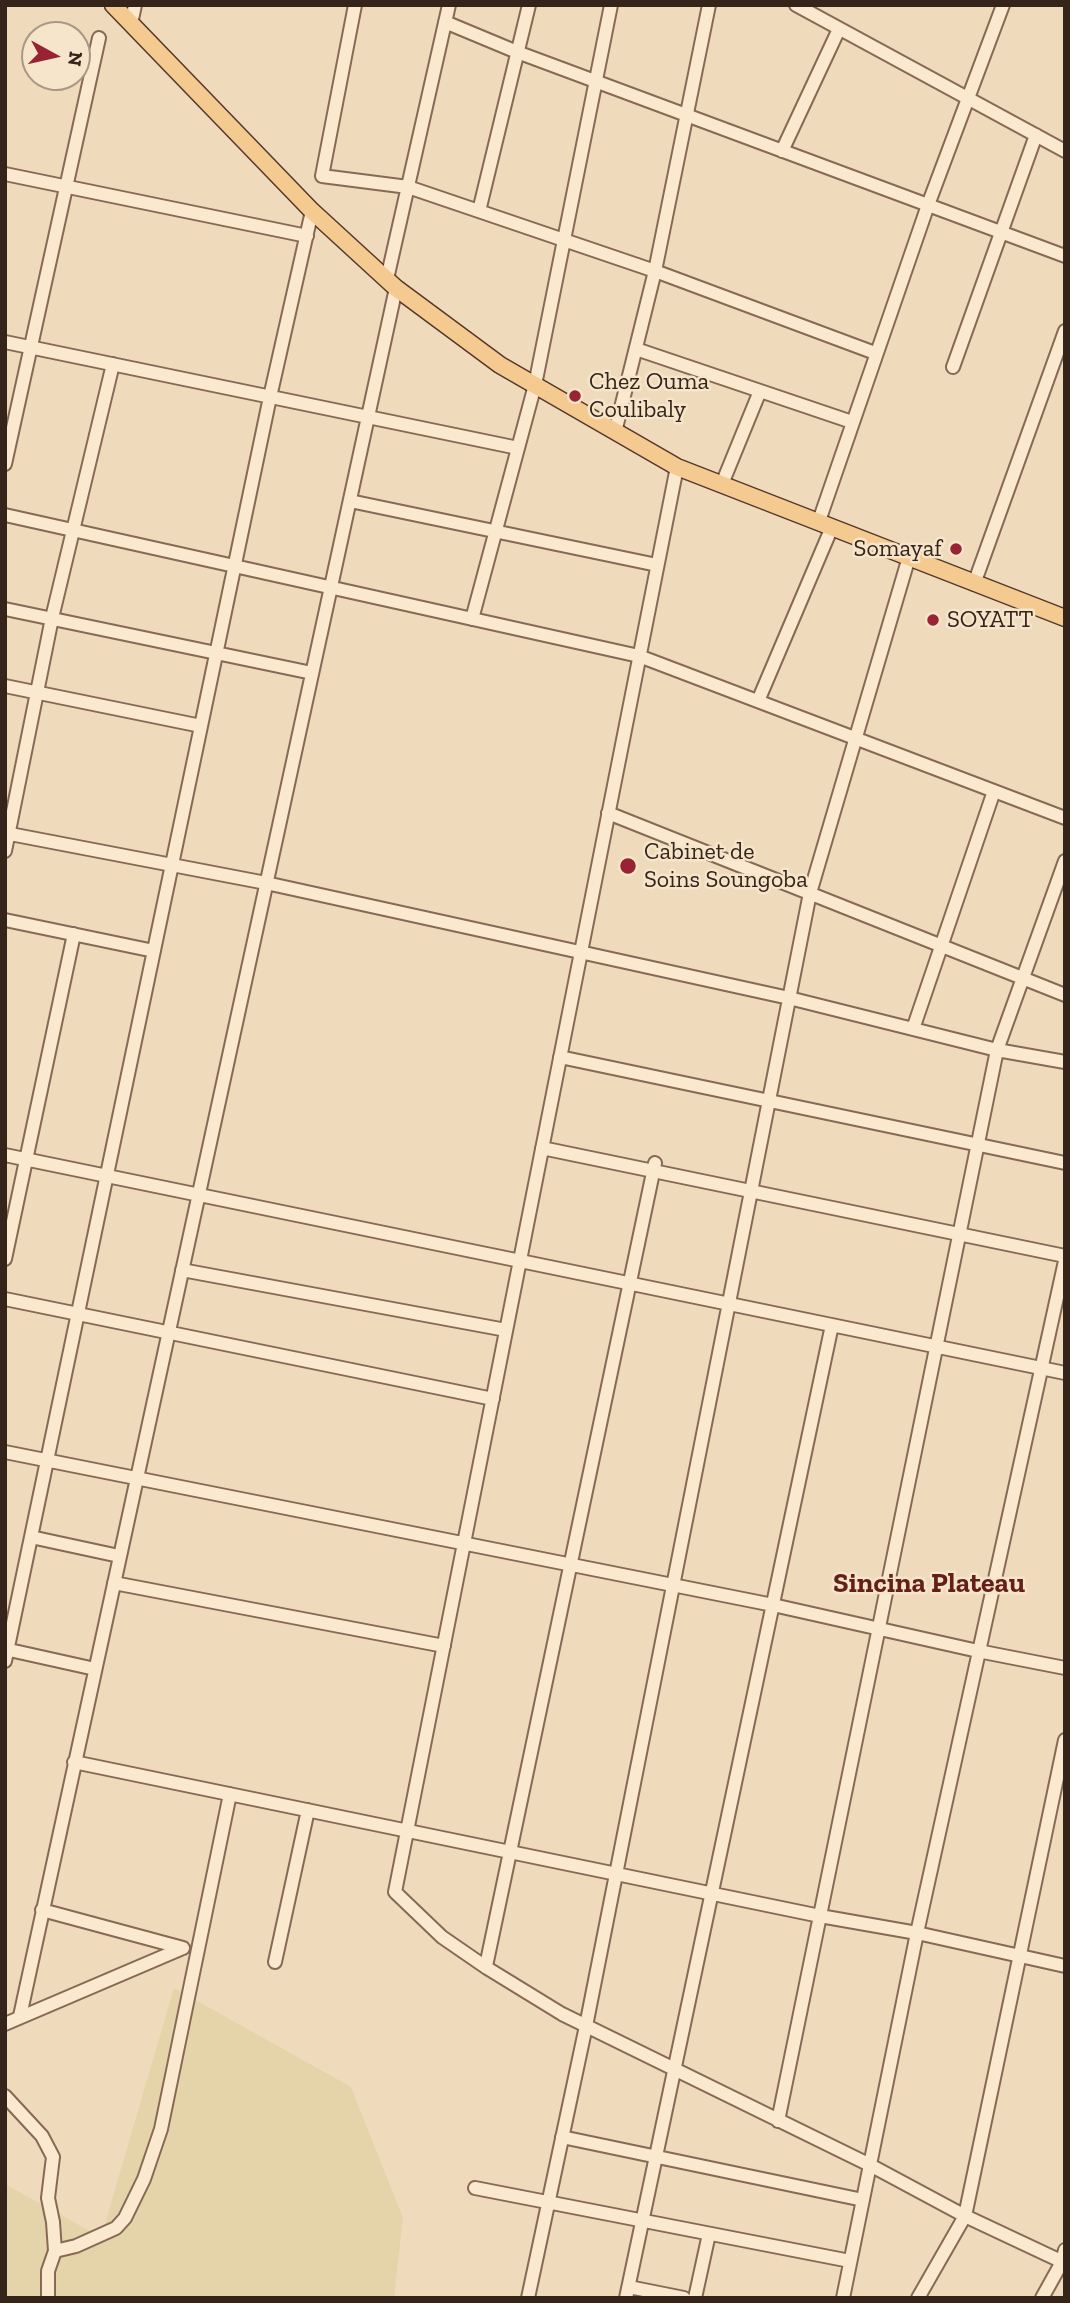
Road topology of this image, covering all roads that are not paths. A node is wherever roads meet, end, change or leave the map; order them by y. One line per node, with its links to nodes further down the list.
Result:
1 (113, 5): 11 (main road)
2 (135, 5): 11 (street)
3 (355, 5): 22 (street)
4 (449, 5): 10 (street)
5 (528, 5): 14 (street)
6 (611, 5): 15 (street)
7 (709, 5): 17 (street)
8 (796, 5): 12 (street)
9 (998, 7): 16 (street)
10 (445, 22): 14 (street); 22 (street)
11 (131, 24): 25 (main road)
12 (839, 29): 16 (street); 20 (street)
13 (99, 38): 23 (street)
14 (517, 52): 15 (street); 26 (street)
15 (596, 81): 17 (street); 29 (street)
16 (968, 98): 18 (street); 24 (street)
17 (687, 115): 20 (street); 31 (street)
18 (1036, 135): 19 (street); 27 (street)
19 (1065, 150)
20 (782, 151): 24 (street)
21 (5, 174): 23 (street)
22 (408, 187): 26 (street); 32 (street)
23 (66, 188): 28 (street); 35 (street)
24 (928, 205): 27 (street); 37 (street)
25 (312, 211): 28 (street); 32 (main road)
26 (479, 211): 29 (street)
27 (1001, 232): 30 (street); 39 (street)
28 (307, 236): 42 (street)
29 (564, 240): 31 (street); 40 (street)
30 (1065, 256)
31 (655, 271): 36 (street); 37 (street)
32 (392, 284): 40 (main road); 43 (street)
33 (1065, 331): 58 (street)
34 (5, 342): 35 (street)
35 (31, 348): 38 (street); 47 (street)
36 (636, 349): 41 (street); 45 (street)
37 (875, 353): 44 (street)
38 (113, 364): 42 (street); 53 (street)
39 (953, 367)
40 (535, 385): 45 (main road); 46 (street)
41 (760, 391): 44 (street); 49 (street)
42 (271, 397): 43 (street); 57 (street)
43 (368, 417): 46 (street); 50 (street)
44 (852, 422): 52 (street)
45 (615, 432): 48 (main road)
46 (518, 448): 54 (street)
47 (5, 464)
48 (677, 467): 49 (main road); 56 (street)
49 (722, 484): 52 (main road)
50 (350, 501): 54 (street); 59 (street)
51 (5, 515): 53 (street)
52 (825, 524): 55 (main road); 69 (street)
53 (73, 530): 57 (street); 61 (street)
54 (495, 532): 56 (street); 63 (street)
55 (909, 557): 58 (main road); 71 (street)
56 (657, 565): 65 (street)
57 (235, 566): 59 (street); 64 (street)
58 (974, 584): 62 (main road)
59 (331, 588): 63 (street); 66 (street)
60 (5, 609): 61 (street)
61 (52, 618): 64 (street); 68 (street)
62 (1065, 618)
63 (472, 619): 65 (street)
64 (217, 653): 66 (street); 70 (street)
65 (639, 656): 69 (street); 73 (street)
66 (312, 673): 79 (street)
67 (5, 686): 68 (street)
68 (37, 693): 70 (street); 75 (street)
69 (758, 701): 71 (street)
70 (201, 726): 78 (street)
71 (855, 738): 72 (street); 80 (street)
72 (994, 791): 74 (street); 83 (street)
73 (608, 813): 80 (street); 85 (street)
74 (1065, 818)
75 (7, 833): 76 (street); 78 (street)
76 (5, 851)
77 (1065, 861): 86 (street)
78 (172, 864): 79 (street); 84 (street)
79 (267, 883): 85 (street); 102 (street)
80 (810, 893): 83 (street); 88 (street)
81 (5, 920): 82 (street)
82 (74, 934): 84 (street); 97 (street)
83 (942, 946): 86 (street); 89 (street)
84 (154, 951): 100 (street)
85 (581, 951): 88 (street); 91 (street)
86 (1023, 978): 87 (street); 90 (street)
87 (1065, 995)
88 (789, 998): 89 (street); 93 (street)
89 (913, 1029): 90 (street)
90 (997, 1050): 92 (street); 94 (street)
91 (560, 1057): 93 (street); 95 (street)
92 (1065, 1062)
93 (769, 1101): 94 (street); 101 (street)
94 (978, 1144): 98 (street); 103 (street)
95 (542, 1148): 99 (street); 106 (street)
96 (5, 1155): 97 (street)
97 (26, 1159): 100 (street); 104 (street)
98 (1065, 1163)
99 (654, 1167): 101 (street); 108 (street)
100 (107, 1175): 102 (street); 111 (street)
101 (751, 1192): 103 (street); 110 (street)
102 (198, 1194): 106 (street); 107 (street)
103 (959, 1234): 105 (street); 115 (street)
104 (5, 1259)
105 (1065, 1259): 116 (street)
106 (520, 1260): 108 (street); 113 (street)
107 (182, 1270): 113 (street); 114 (street)
108 (629, 1283): 110 (street); 125 (street)
109 (5, 1299): 111 (street)
110 (729, 1303): 112 (street); 127 (street)
111 (78, 1315): 114 (street); 120 (street)
112 (832, 1325): 115 (street); 128 (street)
113 (506, 1330): 118 (street)
114 (168, 1334): 118 (street); 121 (street)
115 (936, 1346): 116 (street); 129 (street)
116 (1041, 1368): 117 (street); 131 (street)
117 (1065, 1373)
118 (492, 1399): 123 (street)
119 (5, 1452): 120 (street)
120 (47, 1461): 121 (street); 122 (street)
121 (136, 1479): 123 (street); 124 (street)
122 (31, 1537): 124 (street); 132 (street)
123 (464, 1543): 125 (street); 130 (street)
124 (119, 1556): 126 (street)
125 (569, 1565): 127 (street); 140 (street)
126 (114, 1583): 130 (street); 134 (street)
127 (674, 1586): 128 (street); 141 (street)
128 (773, 1605): 129 (street); 142 (street)
129 (878, 1629): 131 (street); 144 (street)
130 (444, 1646): 139 (street)
131 (978, 1651): 133 (street); 145 (street)
132 (6, 1654): 134 (street)
133 (1065, 1668)
134 (95, 1669): 136 (street)
135 (1065, 1740): 148 (street)
136 (74, 1762): 137 (street); 143 (street)
137 (229, 1794): 138 (street); 147 (street)
138 (308, 1810): 139 (street); 149 (street)
139 (407, 1831): 140 (street); 150 (street)
140 (509, 1852): 141 (street); 150 (street)
141 (616, 1874): 142 (street); 154 (street)
142 (712, 1894): 144 (street); 155 (street)
143 (42, 1910): 146 (street); 152 (street)
144 (820, 1916): 145 (street); 157 (street)
145 (917, 1933): 148 (street); 160 (street)
146 (183, 1948): 147 (street); 152 (street)
147 (197, 1952): 167 (street)
148 (1021, 1957): 151 (street); 164 (street)
149 (275, 1962)
150 (486, 1966): 154 (street)
151 (1065, 1966)
152 (20, 2016): 153 (street)
153 (5, 2024)
154 (586, 2026): 155 (street); 158 (street)
155 (674, 2071): 157 (street); 159 (street)
156 (5, 2096): 167 (street)
157 (778, 2121): 160 (street)
158 (562, 2137): 159 (street); 163 (street)
159 (656, 2157): 162 (street); 165 (street)
160 (870, 2165): 162 (street); 164 (street)
161 (475, 2188): 163 (street)
162 (863, 2200): 169 (street)
163 (548, 2202): 165 (street); 172 (street)
164 (965, 2216): 168 (street); 176 (street)
165 (643, 2221): 166 (street); 170 (street)
166 (709, 2234): 169 (street); 174 (street)
167 (55, 2251): 171 (street)
168 (1064, 2258): 177 (street)
169 (850, 2261): 175 (street)
170 (627, 2292): 173 (street)
171 (48, 2298)
172 (528, 2298)
173 (684, 2298)
174 (695, 2298)
175 (843, 2298)
176 (918, 2298)
177 (1042, 2298)

